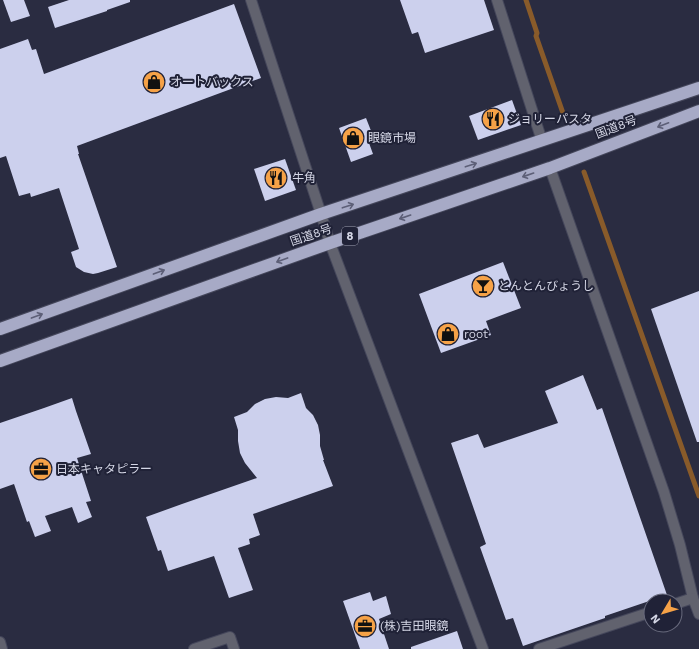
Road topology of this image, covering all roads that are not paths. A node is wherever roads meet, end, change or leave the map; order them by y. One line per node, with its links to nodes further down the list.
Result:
1 (251, 0): 7 (street)
2 (497, 0): 5 (street)
3 (699, 88): 5 (highway, 国道8号)
4 (699, 111): 6 (highway, 国道8号 / 8, one-way to 6)
5 (542, 141): 7 (highway, 国道8号, one-way to 5)
6 (550, 168): 8 (highway, 国道8号 / 8, one-way to 8); 11 (street)
7 (321, 214): 8 (street); 9 (highway, 国道8号, one-way to 7)
8 (330, 243): 10 (highway, 国道8号 / 8, one-way to 10); 19 (street)
9 (0, 329)
10 (0, 360)
11 (693, 598): 12 (street); 13 (street)
12 (683, 601)
13 (699, 614)
14 (643, 615): 20 (street)
15 (0, 642): 16 (street)
16 (2, 649)
17 (194, 649): 18 (street)
18 (234, 649)
19 (483, 649)
20 (539, 649)

